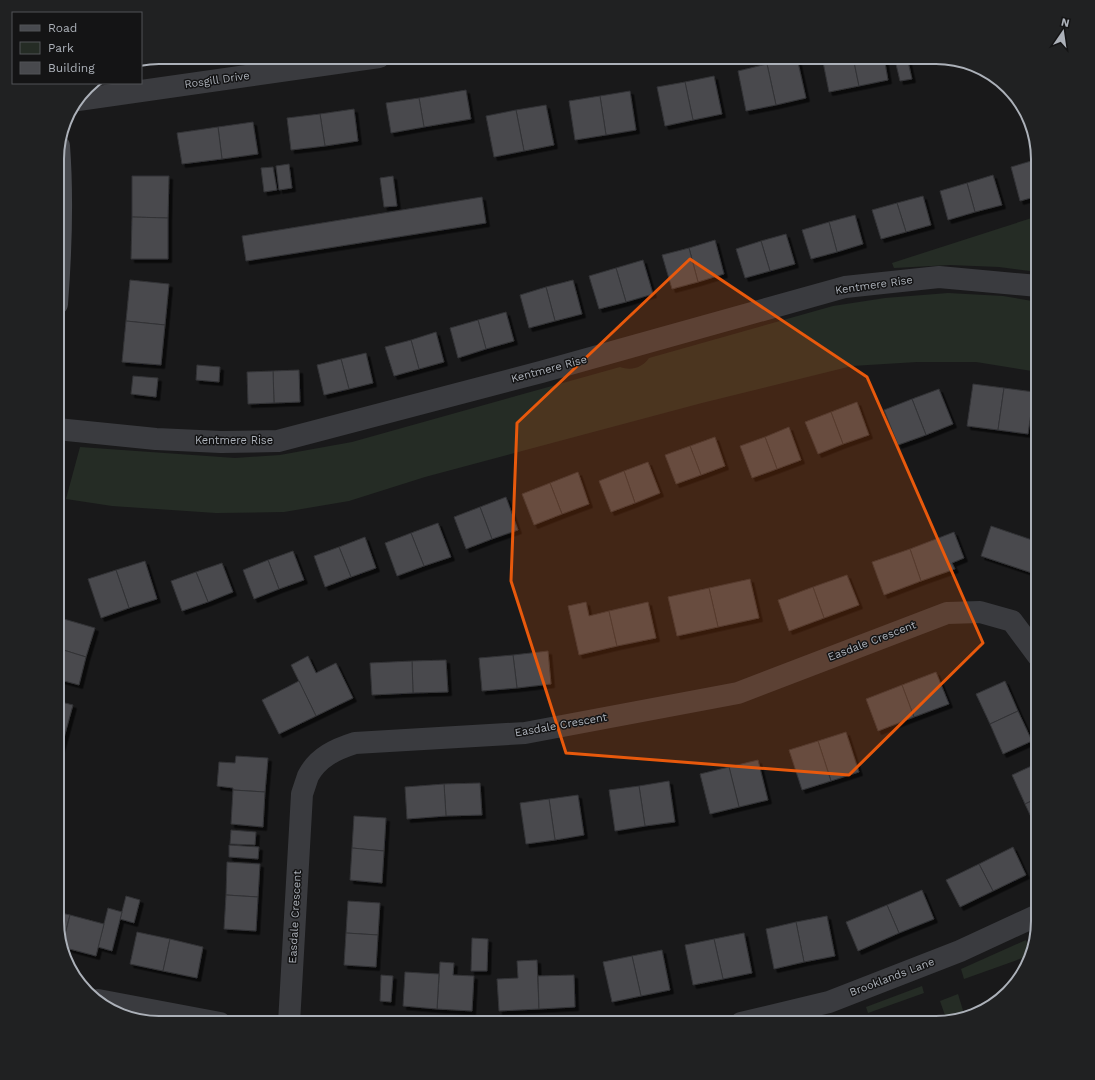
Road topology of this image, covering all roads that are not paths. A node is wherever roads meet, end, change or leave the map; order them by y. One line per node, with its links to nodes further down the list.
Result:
1 (330, 64): 2 (street, Rosgill Drive)
2 (86, 99)
3 (1031, 285): 4 (street, Kentmere Rise)
4 (64, 430)
5 (1031, 647): 9 (street, Easdale Crescent)
6 (1031, 918): 10 (street, Brooklands Lane)
7 (110, 1002): 8 (street)
8 (183, 1016)
9 (289, 1016)
10 (770, 1016)

